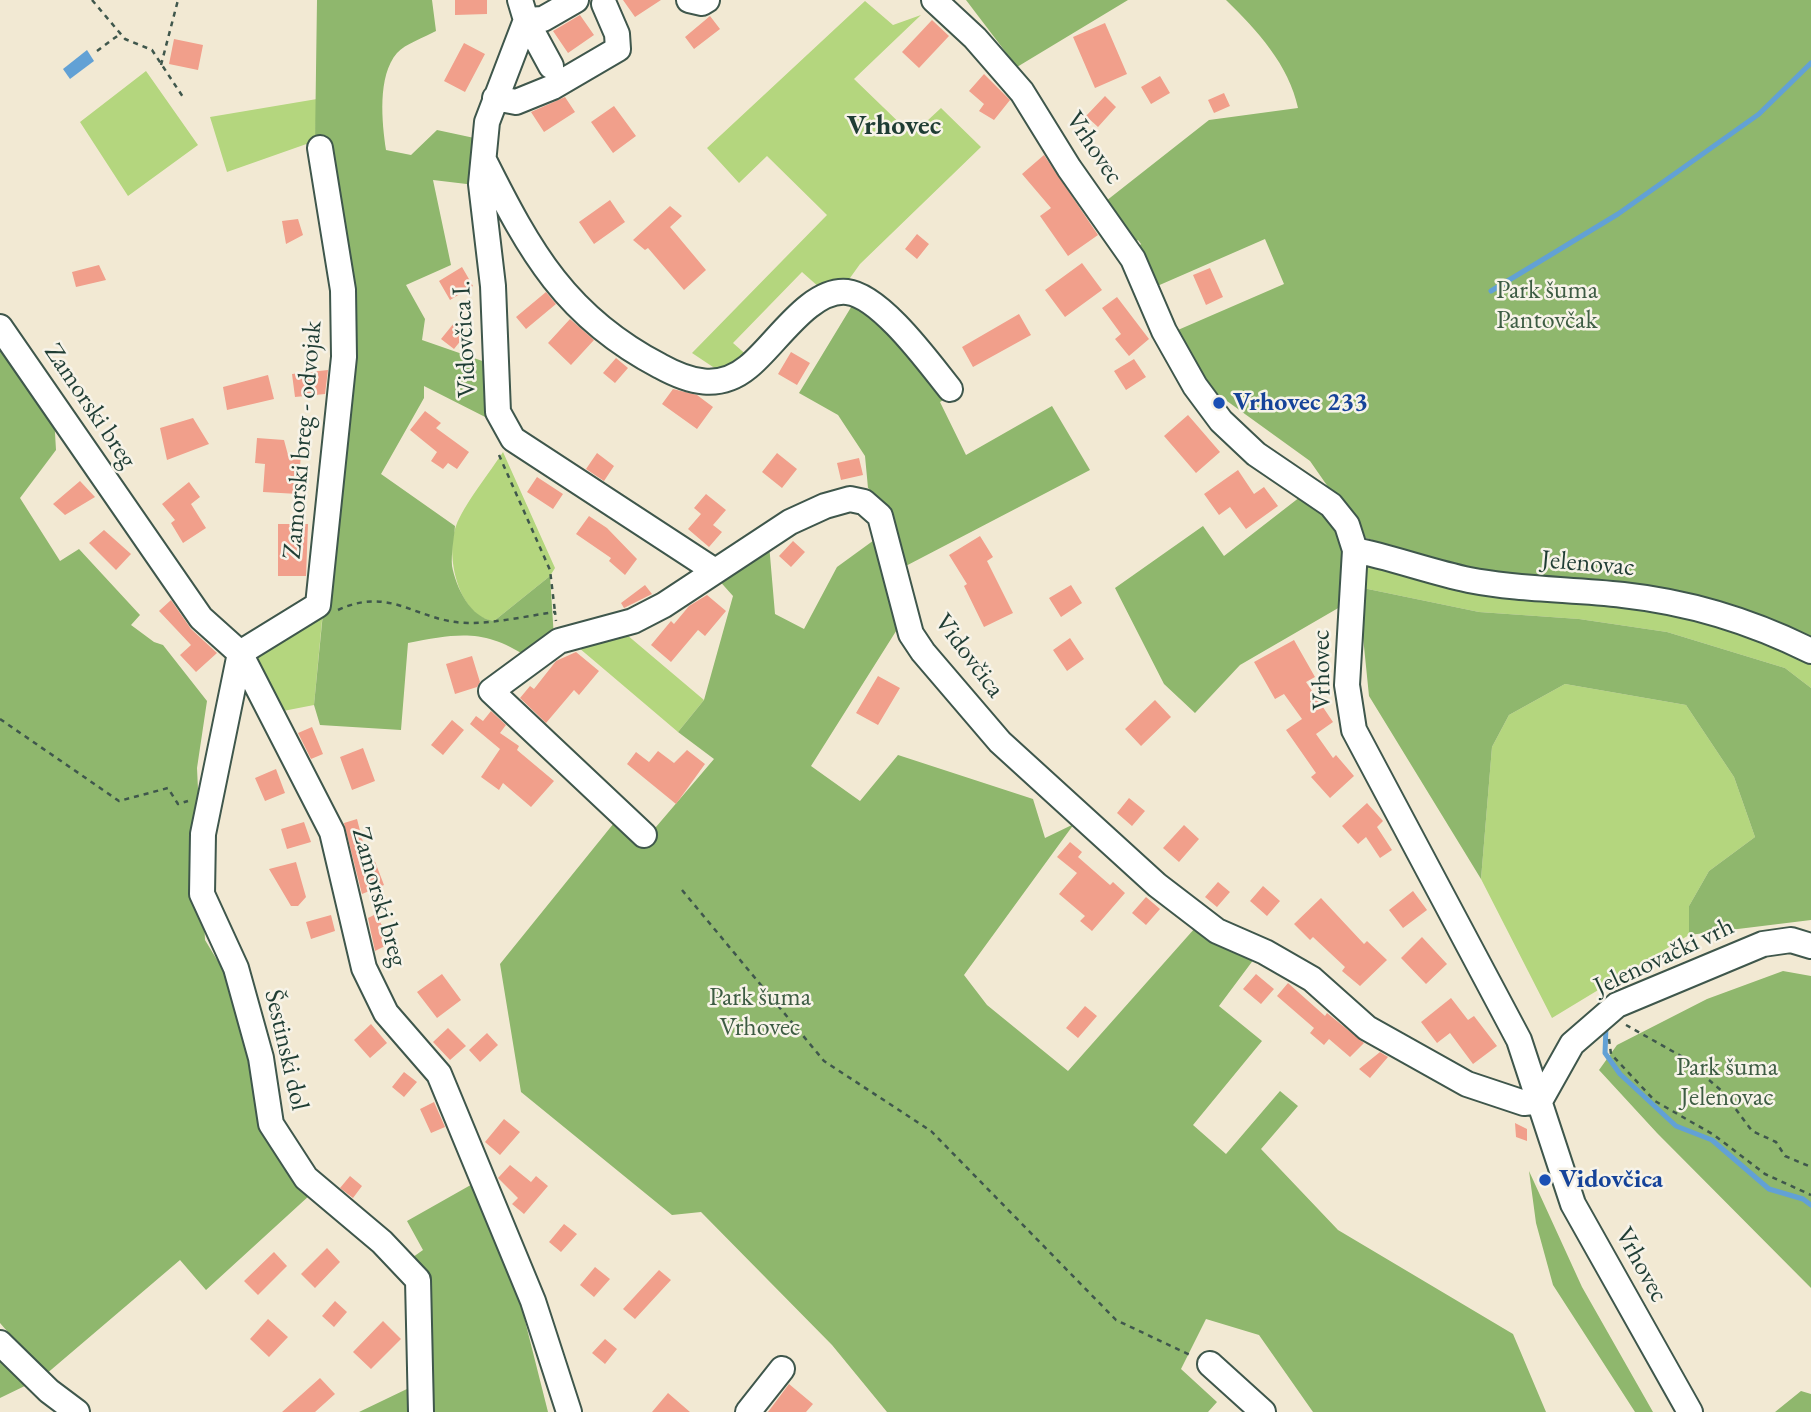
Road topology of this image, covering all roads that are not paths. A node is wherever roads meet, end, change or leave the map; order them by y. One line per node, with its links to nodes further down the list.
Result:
1 (576, 0): 6 (street)
2 (689, 0): 3 (street)
3 (707, 0)
4 (934, 0): 13 (street, Vrhovec)
5 (604, 5): 8 (street)
6 (523, 10): 7 (street); 8 (street, Vidovčica I.)
7 (551, 66)
8 (495, 98): 10 (street, Vidovčica I.)
9 (320, 148): 16 (street, Zamorski breg - odvojak)
10 (482, 156): 12 (street); 14 (street, Vidovčica I.)
11 (0, 327): 16 (street, Zamorski breg)
12 (950, 389)
13 (1355, 550): 15 (street, Jelenovac); 19 (street, Vrhovec)
14 (715, 571): 17 (street, Vidovčica); 19 (street, Vidovčica)
15 (1811, 651)
16 (240, 653): 24 (street, Šestinski dol); 25 (street, Zamorski breg)
17 (644, 835)
18 (1811, 946): 19 (street, Jelenovački vrh)
19 (1541, 1101): 28 (street, Vrhovec)
20 (0, 1343): 23 (street)
21 (1210, 1364): 27 (street)
22 (782, 1369): 26 (street)
23 (77, 1412)
24 (421, 1412)
25 (569, 1412)
26 (748, 1412)
27 (1263, 1412)
28 (1690, 1412)

